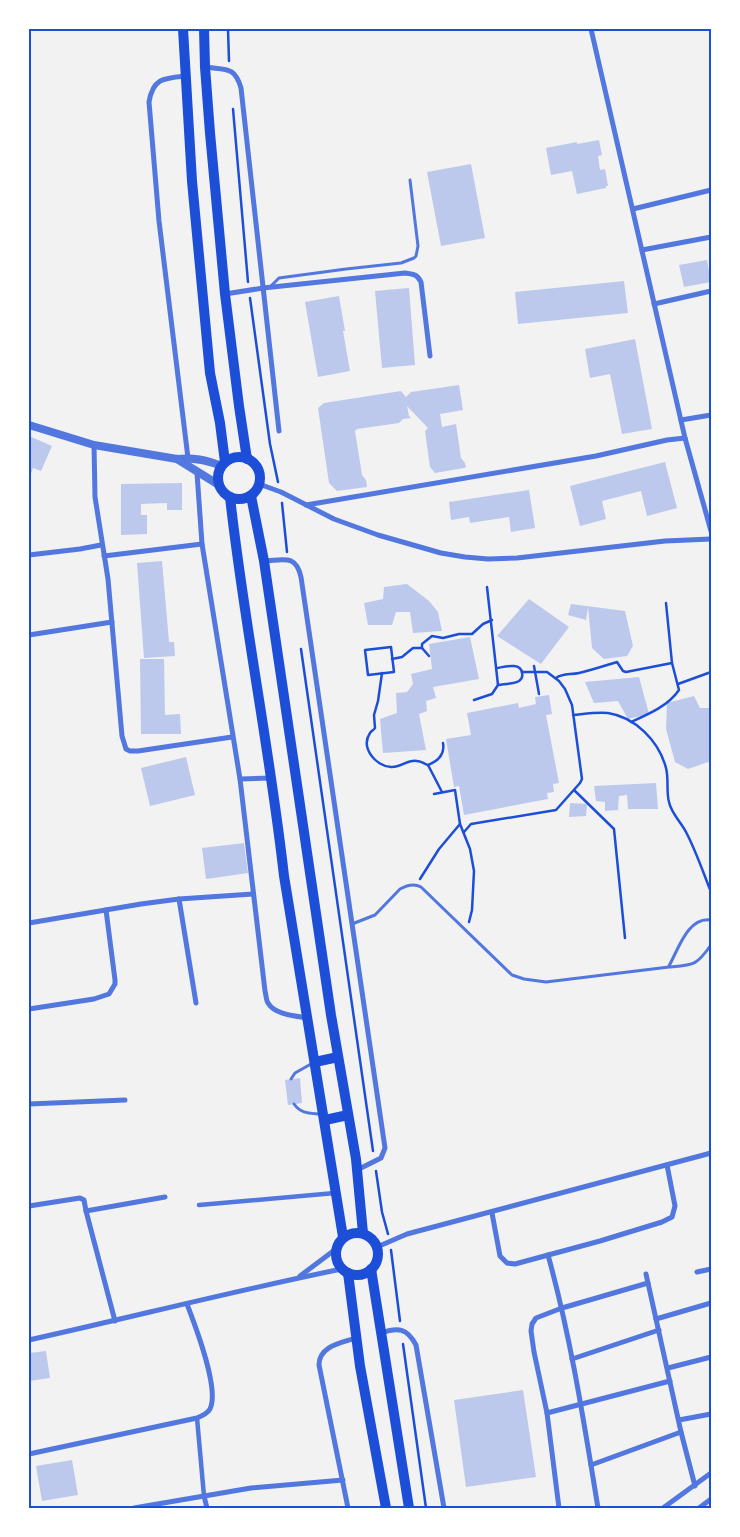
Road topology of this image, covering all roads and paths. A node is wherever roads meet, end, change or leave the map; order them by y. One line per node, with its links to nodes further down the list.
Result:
1 (183, 29): 5 (main road)
2 (204, 29): 4 (main road)
3 (591, 29): 8 (street)
4 (205, 67): 12 (street); 14 (main road)
5 (186, 76): 23 (street); 26 (main road)
6 (410, 180): 11 (lane)
7 (711, 190): 8 (street)
8 (633, 210): 10 (street)
9 (711, 237): 10 (street)
10 (642, 250): 15 (street)
11 (270, 287): 12 (street); 16 (street)
12 (263, 288): 14 (street); 20 (street)
13 (711, 291): 15 (street)
14 (225, 294): 24 (main road)
15 (654, 304): 18 (street)
16 (430, 356)
17 (711, 415): 18 (street)
18 (681, 420): 21 (street)
19 (29, 425): 22 (street)
20 (279, 431)
21 (685, 438): 32 (street); 33 (street)
22 (94, 445): 25 (street); 35 (street)
23 (188, 458): 25 (street); 26 (street)
24 (247, 459): 26 (main road); 28 (main road)
25 (177, 460): 27 (street)
26 (224, 464): 29 (main road)
27 (197, 472): 29 (street); 36 (street)
28 (259, 484): 30 (main road); 32 (street)
29 (219, 485): 31 (main road)
30 (250, 496): 31 (main road); 39 (main road)
31 (230, 498): 65 (main road)
32 (306, 505): 34 (street)
33 (711, 531)
34 (711, 539)
35 (102, 544): 37 (street); 38 (street)
36 (202, 544): 38 (street); 62 (street)
37 (29, 555)
38 (104, 556): 43 (street)
39 (264, 561): 79 (street); 87 (main road)
40 (487, 587): 42 (path)
41 (666, 603): 48 (path)
42 (492, 620): 45 (path); 50 (path)
43 (112, 622): 44 (street); 62 (street)
44 (29, 634)
45 (422, 648): 46 (path); 47 (path)
46 (428, 656)
47 (392, 659): 54 (path); 54 (path)
48 (672, 664): 55 (path); 56 (path)
49 (534, 666): 51 (path)
50 (497, 668): 52 (path); 57 (path)
51 (535, 671): 52 (path); 55 (path); 58 (path)
52 (522, 672): 57 (path)
53 (711, 672): 56 (path)
54 (382, 673): 64 (path)
55 (556, 678): 60 (path)
56 (678, 684): 61 (path)
57 (498, 685): 59 (path)
58 (539, 694)
59 (474, 700)
60 (573, 715): 61 (path); 67 (path)
61 (631, 722): 73 (path)
62 (232, 736): 66 (street)
63 (444, 743): 64 (path)
64 (428, 765): 68 (path)
65 (272, 778): 66 (street); 86 (main road)
66 (240, 779): 74 (street)
67 (574, 790): 71 (path); 81 (path)
68 (442, 792): 69 (path); 70 (path)
69 (434, 794)
70 (460, 824): 71 (path); 72 (path)
71 (464, 832): 80 (path)
72 (416, 884): 79 (lane); 80 (lane)
73 (711, 892)
74 (253, 894): 75 (street); 86 (street)
75 (180, 900): 76 (street); 84 (street)
76 (106, 910): 78 (street); 85 (street)
77 (711, 920): 83 (lane)
78 (29, 923)
79 (352, 924): 97 (street)
80 (465, 930): 83 (lane)
81 (625, 938)
82 (711, 945): 83 (lane)
83 (669, 967)
84 (196, 1003)
85 (29, 1009)
86 (307, 1018): 88 (main road)
87 (338, 1057): 88 (main road); 93 (main road)
88 (315, 1062): 89 (lane); 94 (main road)
89 (291, 1079)
90 (125, 1100): 91 (street)
91 (29, 1104)
92 (294, 1104): 94 (lane)
93 (348, 1115): 94 (main road); 97 (main road)
94 (324, 1117): 98 (main road)
95 (711, 1153): 96 (street)
96 (667, 1165): 103 (street); 108 (street)
97 (357, 1170): 104 (main road)
98 (336, 1193): 100 (street); 105 (main road)
99 (164, 1197): 102 (street)
100 (199, 1204)
101 (29, 1206): 102 (street)
102 (86, 1211): 120 (street)
103 (492, 1212): 106 (street); 108 (street)
104 (363, 1233): 105 (main road); 106 (main road)
105 (343, 1237): 107 (main road)
106 (377, 1247): 109 (main road)
107 (336, 1249): 111 (main road); 114 (street)
108 (548, 1255): 118 (street)
109 (371, 1269): 111 (main road); 122 (main road)
110 (711, 1269): 112 (street)
111 (345, 1271): 114 (street); 123 (main road)
112 (697, 1272)
113 (646, 1274): 115 (street)
114 (298, 1278): 117 (street)
115 (648, 1283): 118 (street); 119 (street)
116 (711, 1303): 119 (street)
117 (187, 1304): 120 (street); 132 (street)
118 (562, 1308): 126 (street); 130 (street)
119 (656, 1319): 121 (street)
120 (114, 1321): 124 (street)
121 (659, 1330): 126 (street); 127 (street)
122 (381, 1333): 146 (main road); 147 (street)
123 (356, 1338): 138 (street); 145 (main road)
124 (29, 1340)
125 (711, 1357): 127 (street)
126 (572, 1359): 129 (street)
127 (668, 1368): 128 (street)
128 (670, 1381): 129 (street); 133 (street)
129 (580, 1404): 130 (street); 136 (street)
130 (548, 1413): 148 (street)
131 (711, 1414): 133 (street)
132 (197, 1418): 135 (street); 140 (street)
133 (679, 1420): 134 (street)
134 (681, 1432): 136 (street); 139 (street)
135 (29, 1454)
136 (590, 1464): 149 (street)
137 (711, 1473): 139 (street)
138 (343, 1480): 140 (street); 144 (street)
139 (695, 1486): 150 (street)
140 (204, 1496): 142 (street); 143 (street)
141 (711, 1499): 151 (street)
142 (134, 1508)
143 (207, 1508)
144 (348, 1508)
145 (386, 1508)
146 (409, 1508)
147 (444, 1508)
148 (559, 1508)
149 (598, 1508)
150 (663, 1508)
151 (699, 1508)

